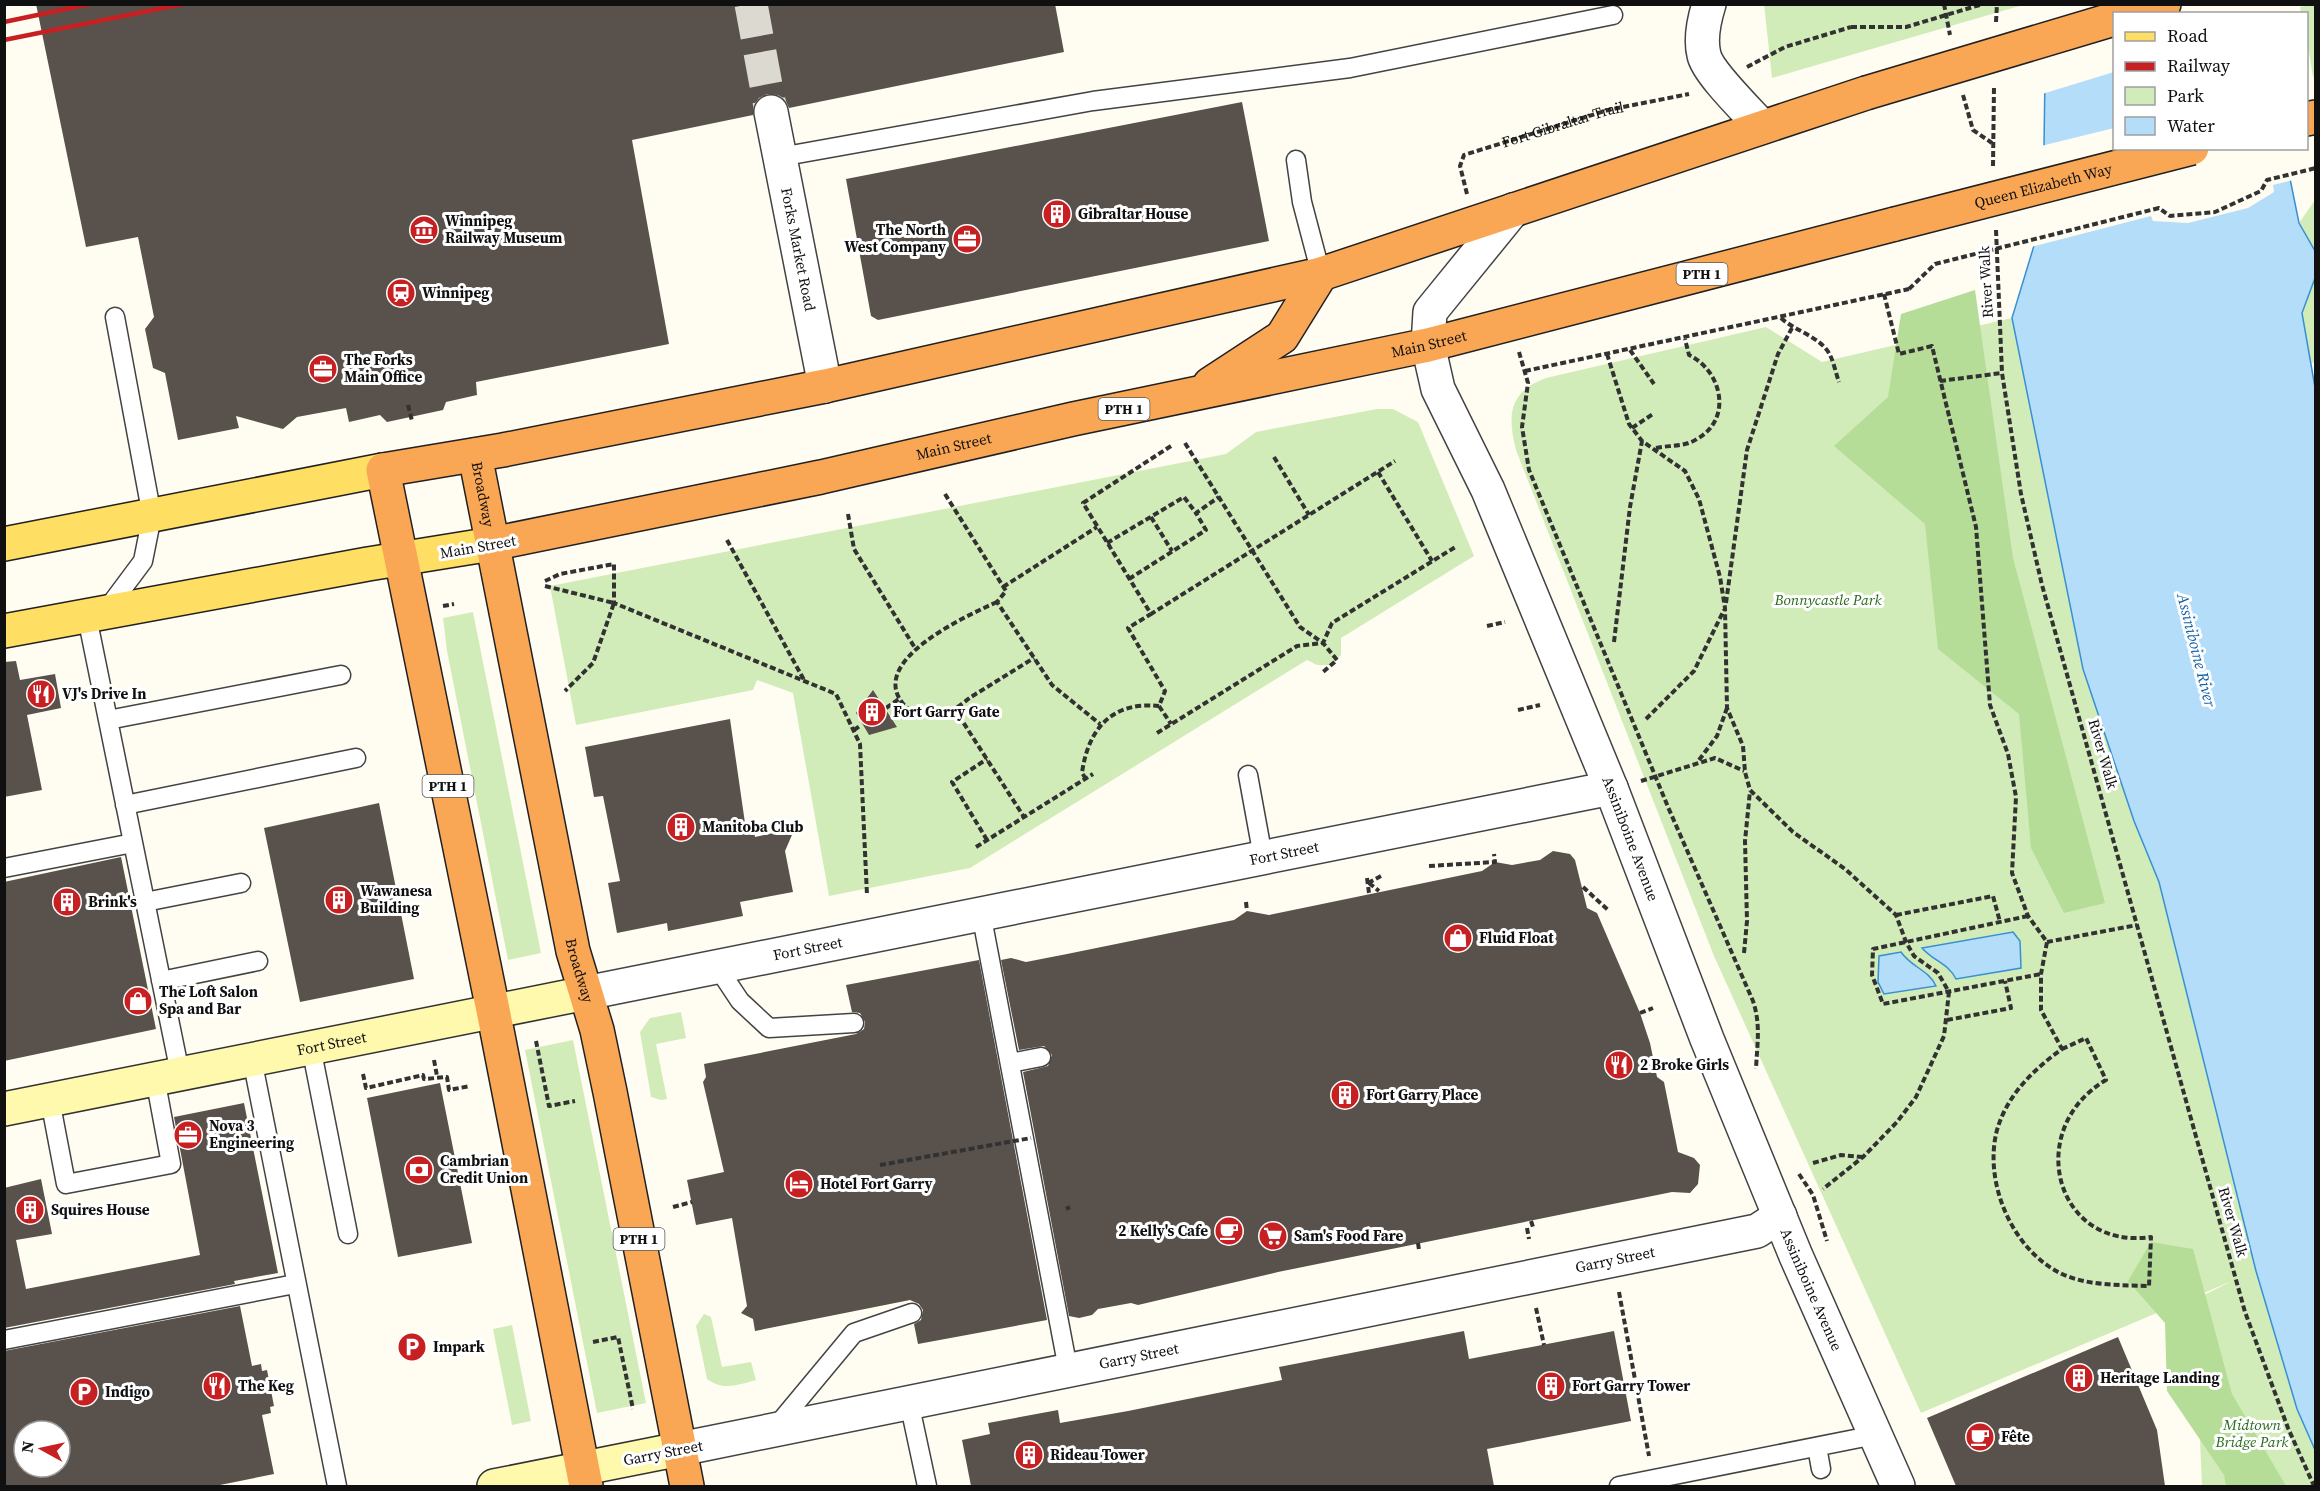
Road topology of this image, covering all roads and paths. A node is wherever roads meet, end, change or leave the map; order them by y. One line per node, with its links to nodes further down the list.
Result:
1 (1709, 4): 13 (street)
2 (1983, 4): 9 (path, bridge)
3 (1997, 4): 8 (path)
4 (2164, 4): 5 (highway)
5 (2140, 12)
6 (1613, 15): 15 (lane)
7 (2113, 20): 13 (highway, bridge)
8 (1996, 27)
9 (1745, 68)
10 (1994, 85): 18 (path)
11 (1694, 93): 19 (path, Fort Gibraltar Trail)
12 (771, 112): 15 (street, Forks Market Road)
13 (1762, 127): 20 (highway)
14 (2184, 150): 22 (highway, Queen Elizabeth Way / PTH 1, bridge)
15 (780, 157): 36 (street, Forks Market Road)
16 (1296, 160): 23 (lane)
17 (2316, 168): 24 (path, bridge)
18 (1994, 177)
19 (1463, 185)
20 (1513, 210): 23 (highway); 29 (street, Assiniboine Avenue)
21 (1996, 223): 32 (path, River Walk)
22 (1895, 224): 29 (highway, Main Street / PTH 1)
23 (1321, 274): 36 (highway); 37 (highway)
24 (1884, 294): 26 (path); 33 (path)
25 (114, 317): 56 (lane)
26 (1781, 318): 27 (path); 28 (path)
27 (1792, 328): 34 (path); 72 (path)
28 (1685, 339): 30 (path); 45 (path)
29 (1428, 345): 37 (highway, Main Street / PTH 1); 108 (street, Assiniboine Avenue)
30 (1630, 350): 31 (path); 35 (path)
31 (1607, 354): 41 (path); 106 (path)
32 (2002, 373): 33 (path); 134 (path, River Walk)
33 (1940, 381): 132 (path)
34 (1839, 382)
35 (1654, 384)
36 (825, 386): 46 (highway)
37 (1194, 394): 62 (highway, Main Street / PTH 1)
38 (408, 405): 40 (path)
39 (1653, 414): 41 (path)
40 (412, 421)
41 (1632, 428): 42 (path)
42 (1642, 441): 45 (path); 78 (path)
43 (1185, 443): 52 (path)
44 (1171, 446): 58 (path)
45 (1655, 448): 72 (path)
46 (475, 455): 49 (highway); 62 (highway, Broadway)
47 (1274, 457): 55 (path)
48 (1395, 461): 50 (path)
49 (383, 470): 56 (main road); 66 (highway, PTH 1)
50 (1378, 472): 55 (path); 67 (path)
51 (945, 494): 69 (path)
52 (1219, 497): 53 (path); 65 (path)
53 (1196, 513): 57 (path); 64 (path)
54 (848, 514): 80 (path)
55 (1309, 515): 65 (path)
56 (152, 516): 61 (main road); 74 (lane)
57 (1151, 517): 60 (path); 64 (path)
58 (1097, 527): 60 (path); 69 (path)
59 (728, 540): 84 (path)
60 (1107, 543): 68 (path)
61 (4, 544)
62 (492, 544): 66 (main road, Main Street); 144 (highway, Broadway / PTH 1)
63 (1457, 546): 67 (path)
64 (1173, 551): 68 (path)
65 (1251, 551): 73 (path); 79 (path)
66 (401, 561): 74 (main road, Main Street); 146 (highway, PTH 1)
67 (1432, 561): 79 (path)
68 (1129, 579): 73 (path)
69 (1003, 587): 70 (path)
70 (997, 602): 80 (path); 81 (path)
71 (614, 603): 71 (path); 84 (path); 85 (path)
72 (1725, 608): 91 (path); 93 (path)
73 (1151, 614): 88 (path)
74 (96, 615): 77 (main road, Main Street); 94 (lane)
75 (1505, 622): 76 (path)
76 (1487, 626)
77 (4, 631)
78 (1614, 642)
79 (1323, 643): 82 (path); 96 (path)
80 (915, 648): 86 (path)
81 (1034, 657): 90 (path); 95 (path)
82 (1323, 672)
83 (341, 675): 94 (lane)
84 (804, 681): 98 (path)
85 (565, 691)
86 (899, 699): 89 (path); 90 (path)
87 (1540, 705): 92 (path)
88 (1159, 706): 95 (path); 96 (path)
89 (886, 708)
90 (954, 708): 101 (path)
91 (1727, 708): 102 (path); 103 (path)
92 (1518, 710)
93 (1646, 719)
94 (108, 720): 110 (lane)
95 (1100, 724): 107 (path)
96 (1171, 724): 99 (path)
97 (861, 725): 98 (path)
98 (854, 730): 125 (path)
99 (1157, 733)
100 (356, 758): 110 (lane)
101 (987, 759): 111 (path); 112 (path)
102 (1699, 761): 103 (path); 106 (path)
103 (1745, 772): 109 (path)
104 (1093, 774): 107 (path)
105 (1248, 775): 116 (lane)
106 (1656, 777): 157 (path)
107 (1086, 779): 111 (path)
108 (1611, 788): 116 (street, Fort Street); 174 (street, Assiniboine Avenue)
109 (1750, 790): 131 (path); 137 (path)
110 (125, 805): 113 (lane)
111 (1024, 817): 112 (path)
112 (987, 840): 114 (path)
113 (133, 843): 118 (lane); 126 (lane)
114 (976, 847)
115 (1494, 854): 117 (path)
116 (1263, 857): 130 (street, Fort Street)
117 (1429, 866)
118 (4, 868)
119 (1381, 876): 120 (path)
120 (1368, 881): 123 (path); 124 (path)
121 (241, 883): 126 (lane)
122 (1583, 887): 128 (path)
123 (1379, 891)
124 (1369, 893)
125 (867, 895)
126 (145, 902): 141 (lane)
127 (1246, 902): 129 (path)
128 (1608, 910)
129 (1247, 911)
130 (981, 913): 139 (street, Fort Street); 156 (lane)
131 (1896, 915): 133 (path); 135 (path)
132 (2028, 916): 133 (path); 136 (path)
133 (2000, 922): 135 (path)
134 (2137, 925): 136 (path); 206 (path, River Walk)
135 (1906, 942): 143 (path); 143 (path)
136 (2047, 942): 140 (path)
137 (1744, 953)
138 (258, 961): 141 (lane)
139 (716, 965): 144 (street, Fort Street); 149 (lane)
140 (2041, 974): 142 (path); 152 (path)
141 (161, 981): 159 (lane)
142 (2006, 981): 143 (path); 148 (path)
143 (1949, 992): 148 (path)
144 (586, 993): 146 (street, Fort Street); 196 (highway, Broadway / PTH 1)
145 (1653, 1008): 147 (path)
146 (493, 1010): 151 (street, Fort Street); 198 (highway, PTH 1)
147 (1640, 1013)
148 (1947, 1020): 167 (path)
149 (854, 1023)
150 (536, 1041): 164 (path)
151 (312, 1047): 154 (street, Fort Street); 178 (lane)
152 (2062, 1049): 152 (path)
153 (1041, 1057): 156 (lane)
154 (252, 1059): 159 (street, Fort Street); 183 (lane)
155 (434, 1060): 160 (path)
156 (1010, 1063): 190 (lane)
157 (1756, 1073)
158 (363, 1074): 160 (path)
159 (168, 1076): 163 (street, Fort Street); 163 (lane)
160 (435, 1077): 161 (path); 162 (path)
161 (434, 1084)
162 (470, 1086)
163 (50, 1100): 165 (street, Fort Street)
164 (575, 1101)
165 (4, 1109)
166 (1031, 1138): 169 (path, bridge)
167 (1863, 1157): 168 (path); 171 (path)
168 (1813, 1163)
169 (880, 1165)
170 (1795, 1168): 182 (path)
171 (1823, 1189)
172 (692, 1202): 173 (path)
173 (673, 1207)
174 (1780, 1216): 190 (street, Garry Street); 194 (street, Assiniboine Avenue)
175 (1531, 1221): 176 (path)
176 (1533, 1227)
177 (1527, 1228): 179 (path)
178 (348, 1234)
179 (1529, 1239)
180 (1418, 1243): 181 (path)
181 (1419, 1250)
182 (1827, 1250)
183 (295, 1284): 187 (lane); 200 (lane)
184 (1619, 1291): 199 (path)
185 (1536, 1307): 189 (path)
186 (912, 1313): 193 (lane)
187 (4, 1340)
188 (593, 1342): 192 (path)
189 (1544, 1345)
190 (1068, 1369): 191 (street, Garry Street)
191 (909, 1402): 193 (street, Garry Street); 203 (lane)
192 (633, 1409)
193 (772, 1431): 196 (street, Garry Street)
194 (1875, 1435): 195 (lane); 205 (street, Assiniboine Avenue)
195 (1817, 1447): 197 (lane); 199 (lane)
196 (680, 1449): 198 (street, Garry Street); 202 (highway, Broadway / PTH 1)
197 (1821, 1469)
198 (585, 1478): 201 (street, Garry Street)
199 (1653, 1480): 204 (lane)
200 (337, 1486)
201 (494, 1486)
202 (687, 1486)
203 (927, 1486)
204 (1618, 1486)
205 (1898, 1486)
206 (2314, 1486)

